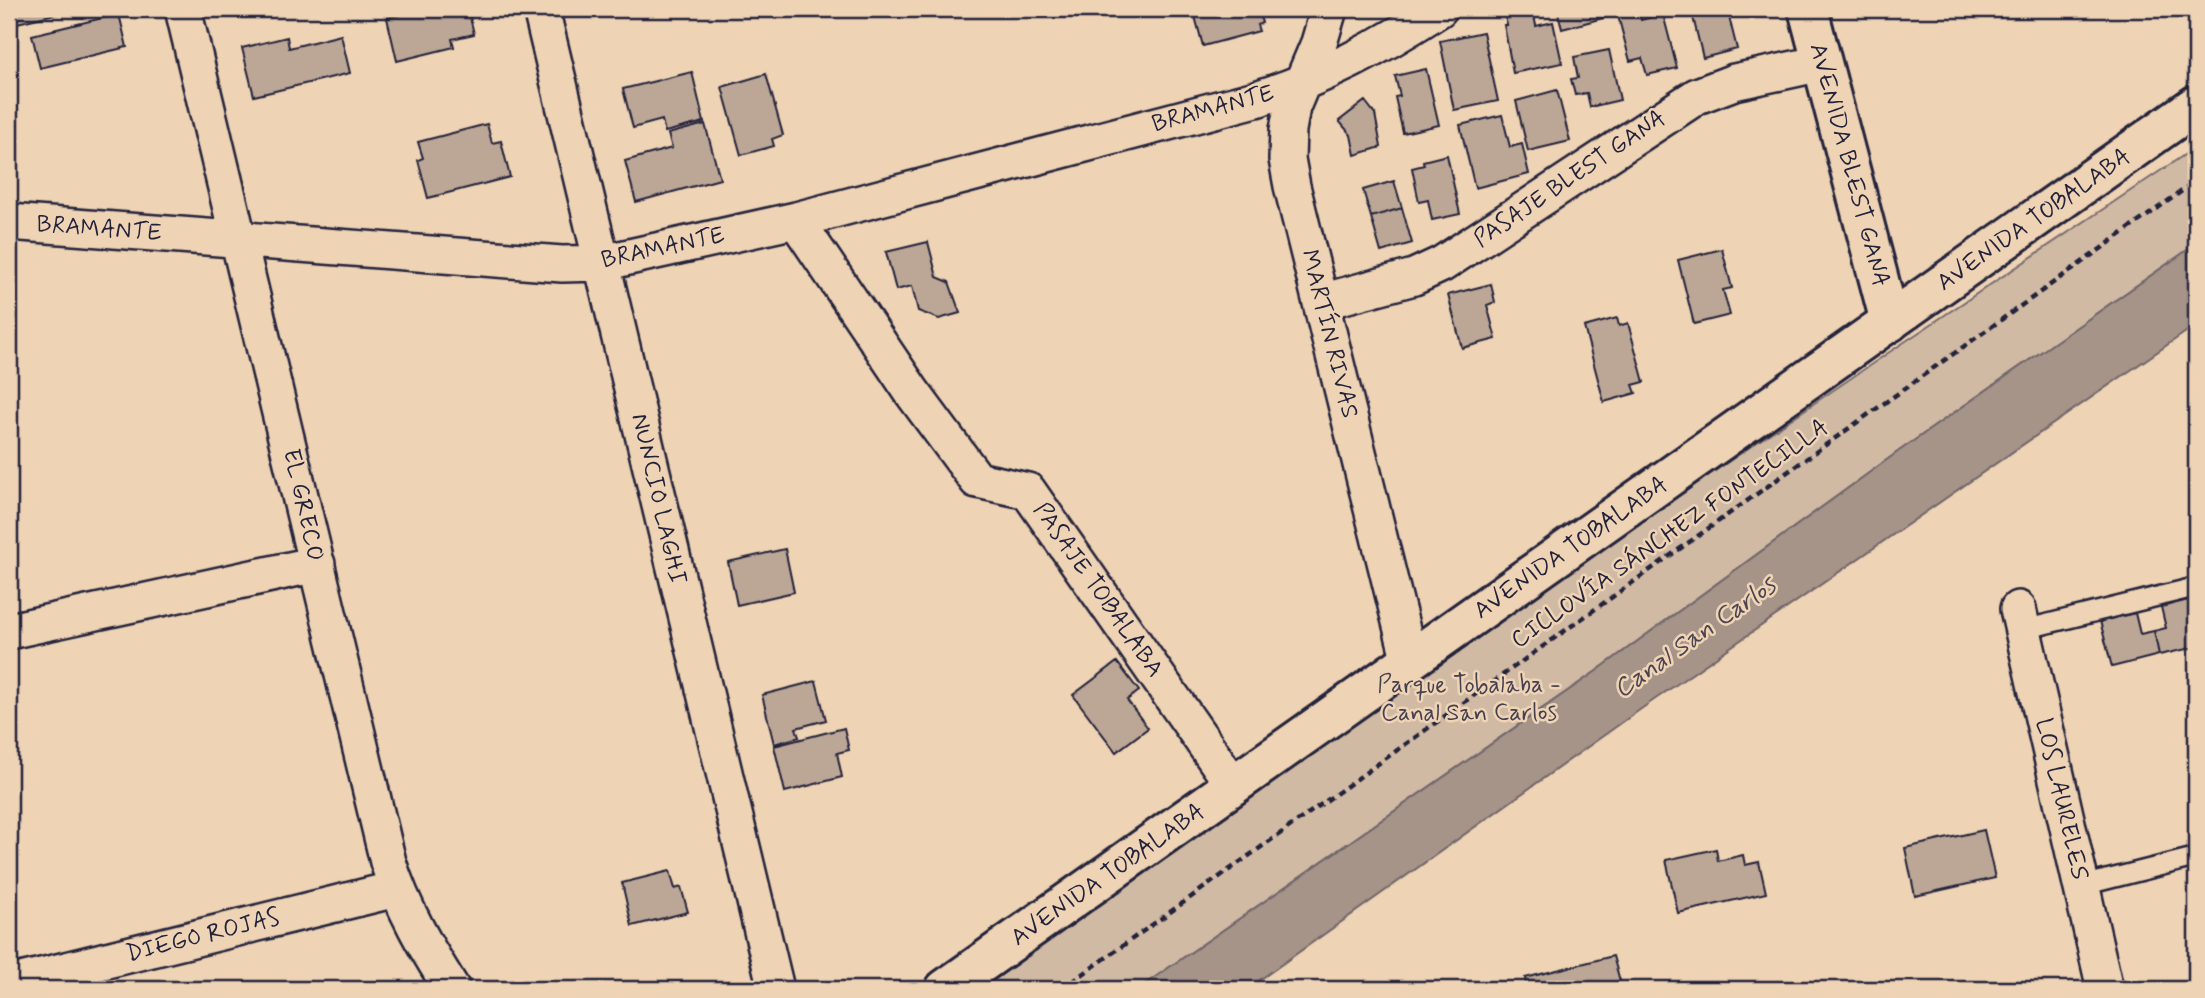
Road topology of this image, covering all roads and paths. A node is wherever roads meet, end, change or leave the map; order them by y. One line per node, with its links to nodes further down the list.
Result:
1 (183, 9): 12 (street, EL GRECO)
2 (541, 9): 13 (street, NUNCIO LAGHI)
3 (1329, 9): 7 (street, MARTÍN RIVAS)
4 (1439, 9): 7 (street)
5 (1808, 9): 6 (main road, AVENIDA BLEST GANA)
6 (1822, 63): 14 (street, PASAJE BLEST GANA); 15 (main road, AVENIDA BLEST GANA)
7 (1300, 85): 10 (street, BRAMANTE); 14 (street, MARTÍN RIVAS)
8 (2196, 105): 15 (main road, AVENIDA TOBALABA)
9 (2196, 181): 29 (path, CICLOVÍA SÁNCHEZ FONTECILLA)
10 (796, 220): 13 (street, BRAMANTE); 21 (street, PASAJE TOBALABA)
11 (9, 222): 12 (street, BRAMANTE)
12 (240, 240): 13 (street, BRAMANTE); 16 (street, EL GRECO)
13 (602, 263): 27 (street, NUNCIO LAGHI)
14 (1321, 302): 20 (street, MARTÍN RIVAS)
15 (1890, 322): 20 (main road, AVENIDA TOBALABA)
16 (317, 564): 19 (street); 24 (street, EL GRECO)
17 (2196, 587): 18 (lane)
18 (2020, 619): 23 (street, LOS LAURELES)
19 (9, 631)
20 (1410, 662): 21 (main road, AVENIDA TOBALABA)
21 (1234, 786): 28 (main road, AVENIDA TOBALABA)
22 (2196, 857): 23 (lane)
23 (2081, 886): 30 (street, LOS LAURELES)
24 (396, 889): 25 (street, DIEGO ROJAS); 26 (street, EL GRECO)
25 (9, 984)
26 (452, 989)
27 (776, 989)
28 (944, 989)
29 (1062, 989)
30 (2105, 989)

